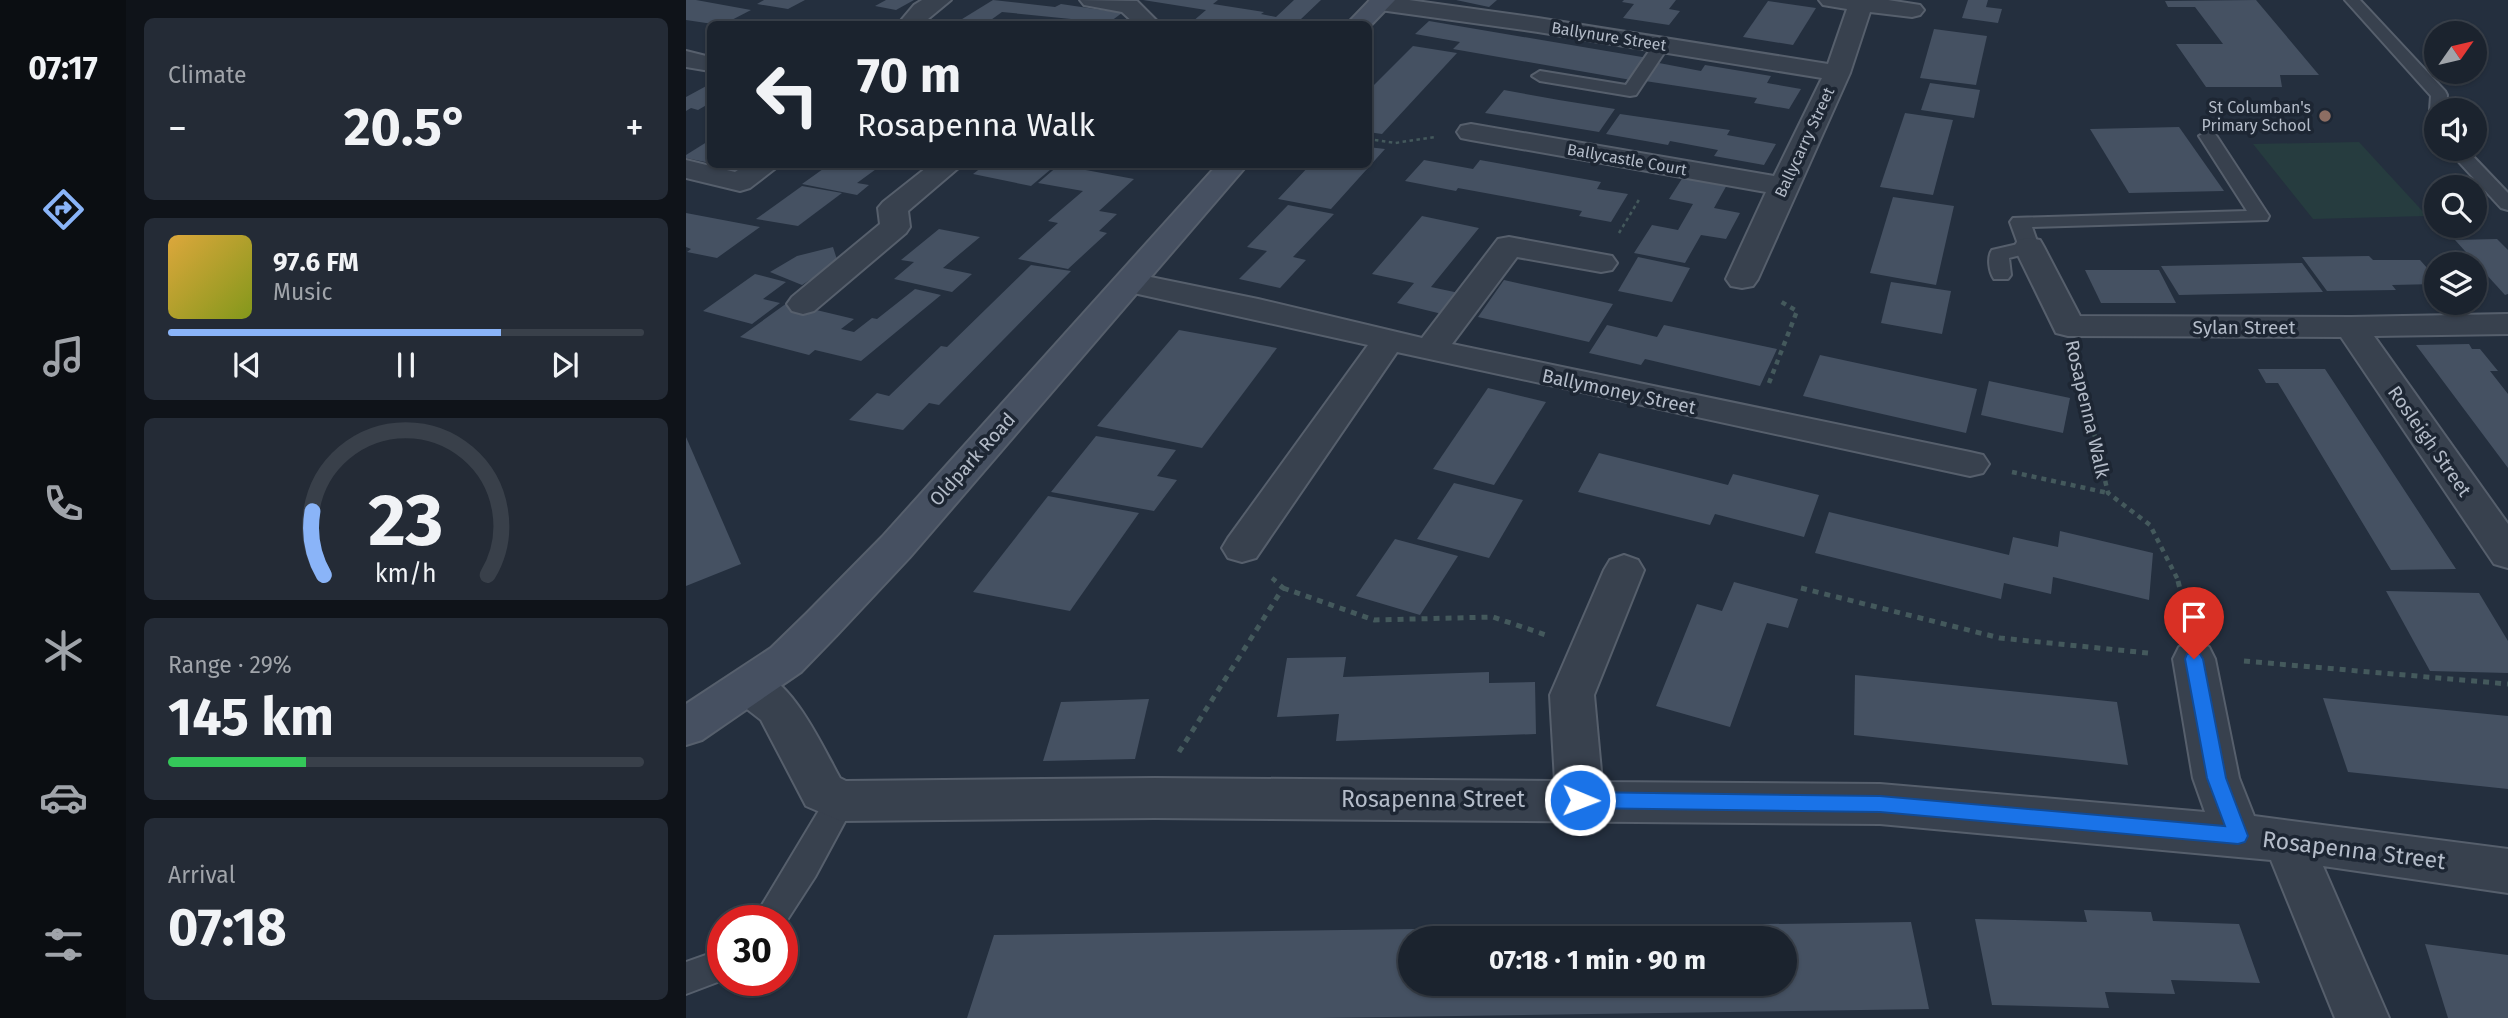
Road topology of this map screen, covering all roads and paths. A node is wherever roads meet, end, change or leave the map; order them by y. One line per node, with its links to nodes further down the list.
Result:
1 (939, 0): 8 (street)
2 (1092, 0): 9 (street)
3 (1831, 0): 6 (street)
4 (2352, 0): 16 (lane)
5 (1382, 1): 10 (main road); 11 (street, Ballynure Street)
6 (1861, 4): 7 (street); 14 (street, Ballycarry Street)
7 (1912, 10)
8 (913, 21)
9 (1145, 21)
10 (1362, 21)
11 (1662, 44): 14 (street, Ballynure Street); 15 (lane)
12 (686, 59): 13 (street)
13 (707, 63)
14 (1837, 73): 26 (street, Ballycarry Street)
15 (1540, 76)
16 (2439, 98)
17 (1471, 132): 19 (path); 21 (street, Ballycastle Court)
18 (2208, 136): 28 (lane)
19 (1372, 140)
20 (2467, 161): 27 (lane)
21 (1659, 164): 26 (street, Ballycastle Court); 29 (path)
22 (761, 168): 25 (street)
23 (944, 168): 33 (street)
24 (1229, 168): 32 (main road, Oldpark Road)
25 (686, 169)
26 (1783, 186): 31 (street, Ballycarry Street)
27 (2508, 204)
28 (2029, 247): 30 (lane); 35 (street)
29 (1601, 263): 38 (street)
30 (2001, 275)
31 (1742, 279): 39 (path)
32 (1131, 283): 37 (street, Ballymoney Street); 50 (main road, Oldpark Road)
33 (803, 304)
34 (2508, 324): 36 (street, Sylan Street)
35 (2068, 326): 36 (street, Sylan Street); 41 (path, Rosapenna Walk)
36 (2351, 327): 43 (street, Rosleigh Street)
37 (1388, 341): 38 (street, Ballymoney Street); 42 (street)
38 (1430, 350): 39 (street, Ballymoney Street)
39 (1755, 420): 40 (street, Ballymoney Street)
40 (1970, 464): 41 (path)
41 (2108, 493): 48 (path, Rosapenna Walk)
42 (1242, 548): 46 (path)
43 (2508, 554)
44 (1623, 570): 47 (street)
45 (1801, 587): 48 (path)
46 (1283, 589): 47 (path); 52 (path)
47 (1591, 650): 53 (street)
48 (2194, 659): 49 (path); 55 (street)
49 (2508, 684)
50 (748, 687): 51 (main road, Oldpark Road); 54 (street)
51 (686, 727)
52 (1155, 798): 53 (street, Rosapenna Street); 54 (street, Rosapenna Street)
53 (1580, 800): 55 (street, Rosapenna Street)
54 (841, 801): 58 (lane)
55 (2238, 836): 56 (street, Rosapenna Street)
56 (2287, 840): 57 (street, Rosapenna Street); 61 (street)
57 (2508, 871)
58 (779, 905)
59 (707, 970): 60 (lane)
60 (686, 978)
61 (2362, 1018)

